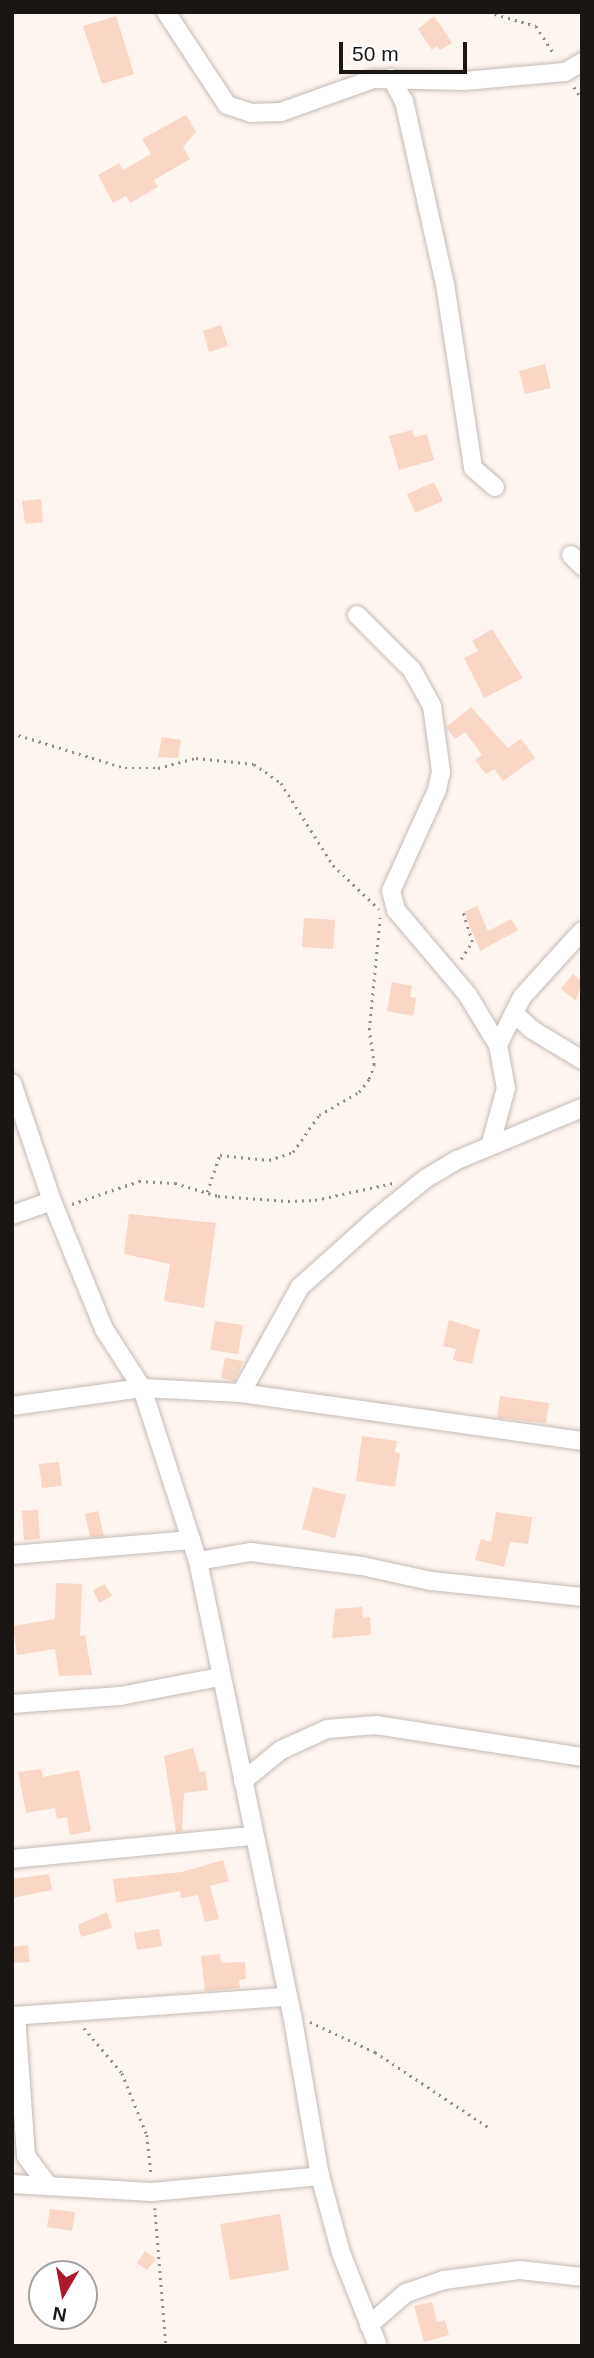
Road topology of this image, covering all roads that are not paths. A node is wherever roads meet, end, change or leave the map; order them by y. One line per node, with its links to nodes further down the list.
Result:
1 (166, 12): 3 (street)
2 (582, 62): 3 (street)
3 (391, 78): 4 (street)
4 (495, 487)
5 (357, 615): 8 (street)
6 (582, 931): 7 (street)
7 (514, 1013): 8 (street); 9 (street)
8 (498, 1045): 12 (street)
9 (582, 1060)
10 (12, 1083): 13 (street)
11 (582, 1108): 12 (street)
12 (491, 1143): 16 (street)
13 (53, 1205): 14 (street); 15 (street)
14 (12, 1216)
15 (142, 1388): 16 (street); 17 (street); 19 (street)
16 (241, 1393): 18 (street)
17 (12, 1406)
18 (582, 1441)
19 (191, 1540): 20 (street); 21 (street)
20 (12, 1555)
21 (198, 1561): 22 (street); 23 (street)
22 (582, 1597)
23 (220, 1677): 24 (street); 26 (street)
24 (12, 1704)
25 (582, 1757): 26 (street)
26 (243, 1782): 27 (street)
27 (253, 1836): 28 (street); 29 (street)
28 (12, 1859)
29 (288, 2005): 30 (street); 33 (street)
30 (14, 2016): 31 (street)
31 (26, 2156): 32 (street); 35 (street)
32 (12, 2169)
33 (320, 2176): 35 (street); 37 (street)
34 (12, 2184): 35 (street)
35 (49, 2186)
36 (582, 2277): 37 (street)
37 (369, 2325): 38 (street)
38 (378, 2346)

